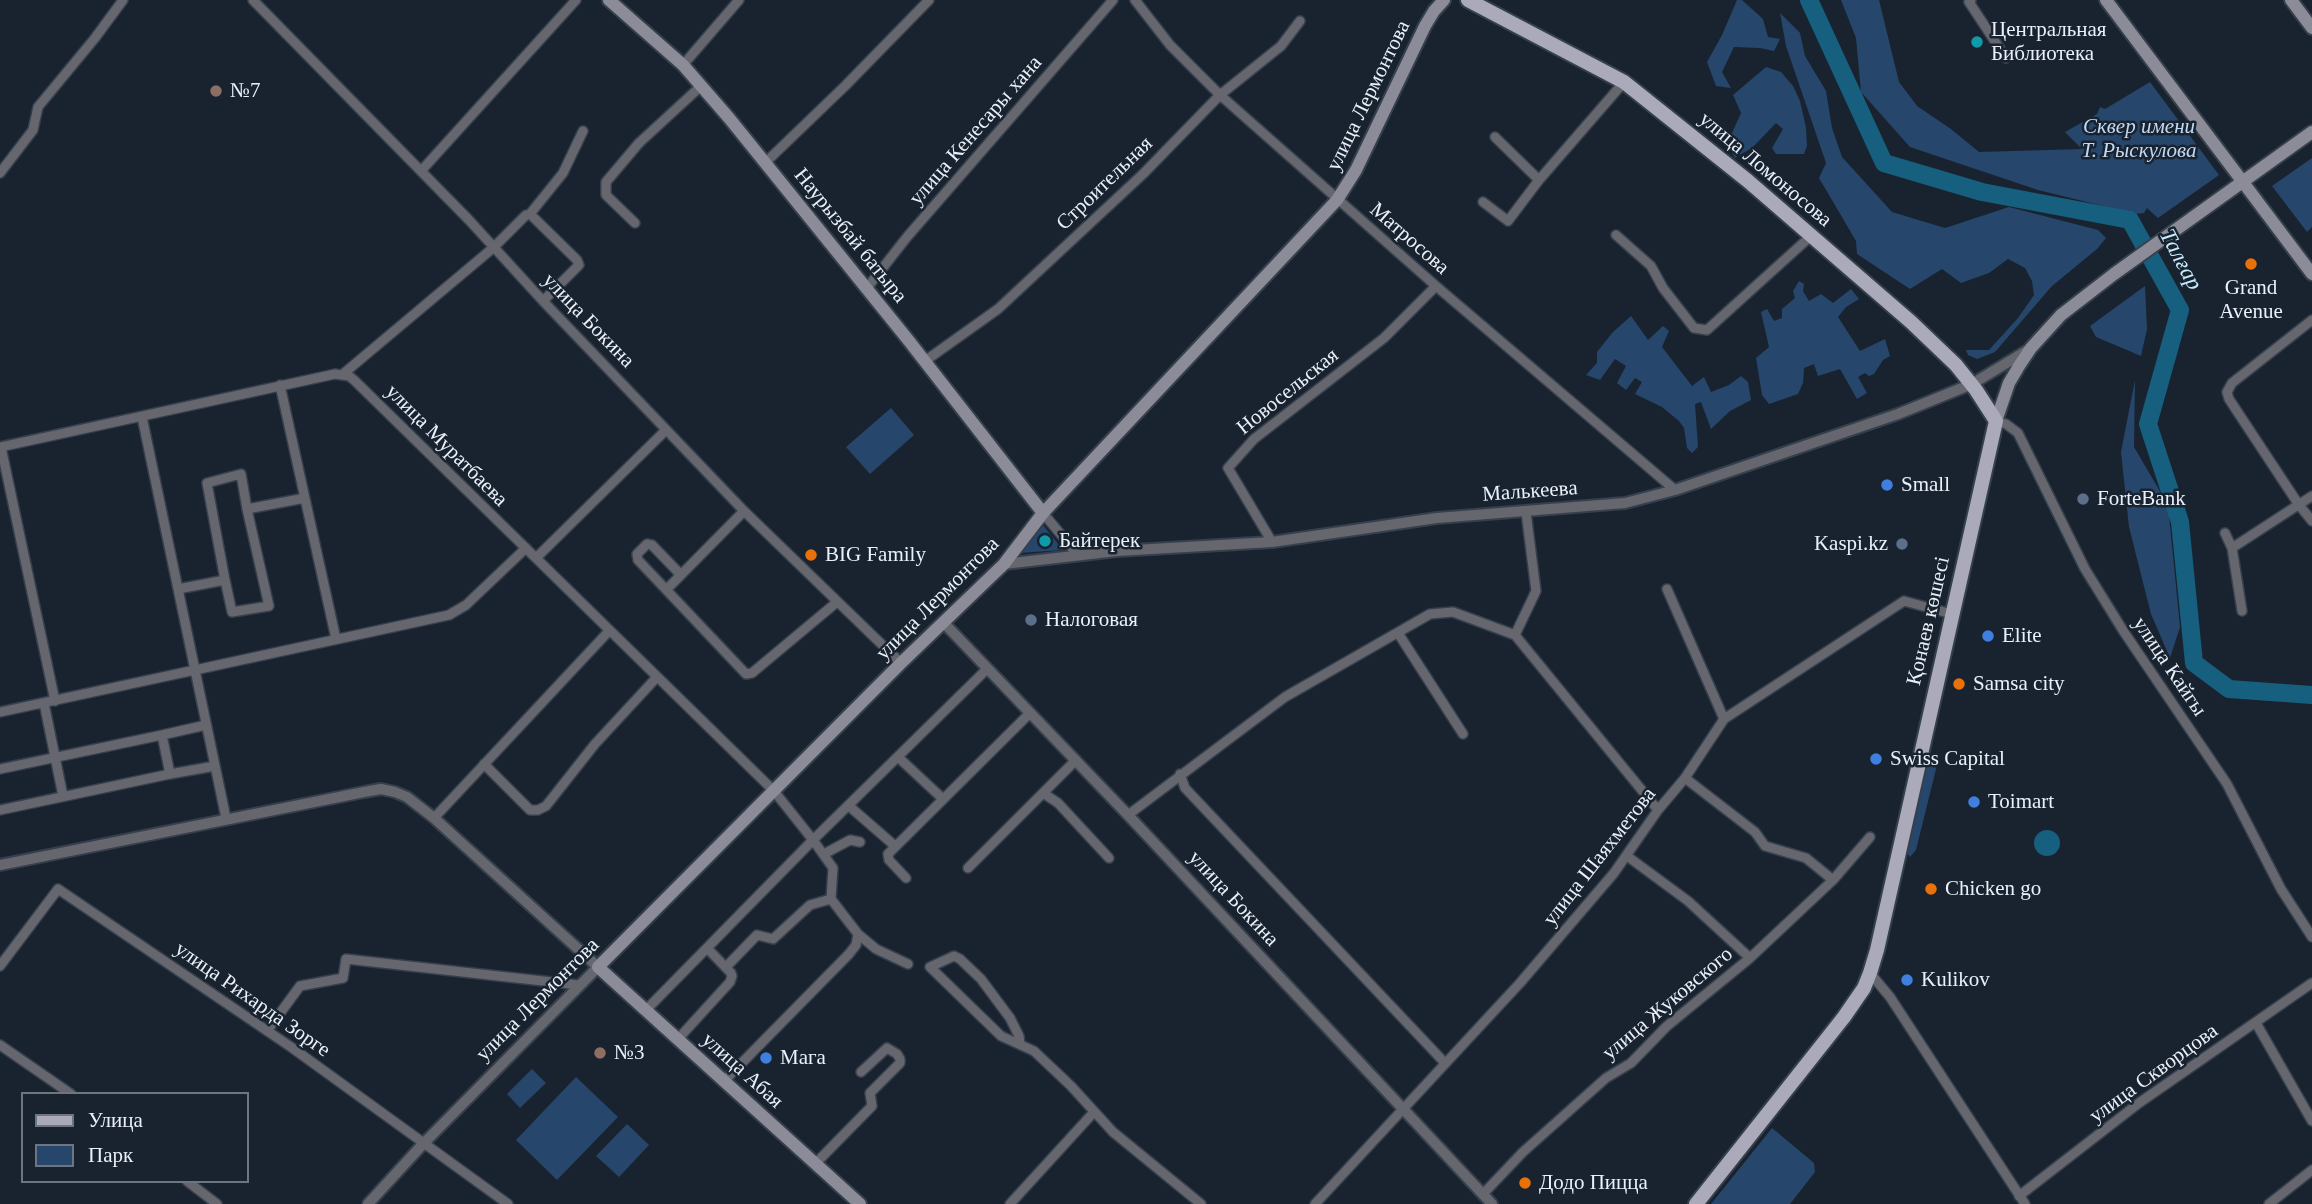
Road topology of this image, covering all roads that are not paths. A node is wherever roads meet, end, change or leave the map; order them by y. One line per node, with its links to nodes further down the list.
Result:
1 (123, 0): 26 (street)
2 (253, 0): 25 (street, улица Бокина)
3 (576, 0): 25 (street)
4 (609, 0): 17 (main road, Наурызбай батыра)
5 (739, 0): 17 (street)
6 (929, 0): 24 (street)
7 (1114, 0): 38 (street, улица Кенесары хана)
8 (1135, 0): 20 (street, Матросова)
9 (1444, 0): 29 (main road, улица Лермонтова)
10 (1468, 0): 18 (main road, улица Ломоносова)
11 (1972, 0): 16 (street)
12 (2106, 0): 28 (main road)
13 (2291, 0): 15 (main road)
14 (1300, 21): 20 (street, Строительная)
15 (2312, 29)
16 (2006, 58)
17 (683, 65): 19 (main road, Наурызбай батыра)
18 (1624, 82): 27 (street); 34 (main road, улица Ломоносова)
19 (701, 86): 24 (main road, Наурызбай батыра); 32 (street)
20 (1220, 94): 29 (street, Матросова); 42 (street, Строительная)
21 (583, 131): 31 (street)
22 (2312, 132): 28 (main road, Қонаев көшесі)
23 (1495, 137): 27 (street)
24 (766, 162): 38 (main road, Наурызбай батыра)
25 (421, 171): 35 (street, улица Бокина)
26 (0, 173)
27 (1539, 180): 30 (street)
28 (2242, 183): 36 (main road); 41 (main road, Қонаев көшесі)
29 (1337, 200): 37 (street, Матросова); 57 (main road, улица Лермонтова)
30 (1483, 202)
31 (530, 214): 35 (street); 39 (street)
32 (635, 223)
33 (1616, 235): 34 (street)
34 (1812, 235): 44 (main road, улица Ломоносова)
35 (492, 248): 39 (street, улица Бокина); 43 (street)
36 (2312, 274)
37 (1436, 286): 50 (street, Матросова); 60 (street, Новосельская)
38 (867, 288): 42 (main road, Наурызбай батыра)
39 (543, 301): 48 (street, улица Бокина)
40 (2312, 320): 53 (street)
41 (2031, 348): 44 (street, Малькеева); 47 (main road, Қонаев көшесі)
42 (925, 361): 57 (main road, Наурызбай батыра)
43 (343, 374): 45 (street); 61 (street, улица Муратбаева)
44 (1972, 384): 47 (main road, улица Ломоносова); 50 (street, Малькеева)
45 (280, 385): 46 (street); 52 (street)
46 (142, 417): 49 (street); 68 (street)
47 (1996, 421): 73 (main road, Қонаев көшесі); 123 (street, улица Кайгы)
48 (666, 430): 55 (street, улица Бокина); 64 (street)
49 (0, 447): 83 (street)
50 (1675, 490): 56 (street, Малькеева)
51 (2312, 496): 53 (street)
52 (304, 498): 54 (street); 78 (street)
53 (2299, 505): 58 (street); 62 (street)
54 (247, 509): 67 (street); 67 (street)
55 (744, 511): 66 (street); 71 (street, улица Бокина)
56 (1527, 512): 60 (street, Малькеева); 77 (street)
57 (1043, 513): 63 (street); 65 (main road, улица Лермонтова)
58 (2312, 521)
59 (2225, 533): 62 (street)
60 (1272, 542): 63 (street, Малькеева)
61 (526, 548): 64 (street, улица Муратбаева); 78 (street)
62 (2232, 548): 72 (street)
63 (1078, 555): 65 (street, Малькеева)
64 (536, 558): 75 (street, улица Муратбаева)
65 (1003, 564): 74 (main road, улица Лермонтова)
66 (681, 575): 69 (street); 69 (street)
67 (225, 580): 68 (street)
68 (178, 589): 81 (street)
69 (667, 589): 71 (street)
70 (1667, 589): 87 (street)
71 (837, 602): 79 (street, улица Бокина)
72 (2242, 611)
73 (1952, 614): 87 (street, улица Шаяхметова); 130 (main road, Қонаев көшесі)
74 (943, 622): 79 (main road, улица Лермонтова); 80 (street, улица Бокина)
75 (609, 631): 82 (street, улица Муратбаева); 94 (street)
76 (1398, 633): 77 (street); 90 (street); 98 (street)
77 (1515, 635): 106 (street)
78 (336, 639): 81 (street)
79 (901, 663): 100 (main road, улица Лермонтова)
80 (987, 669): 86 (street, улица Бокина); 92 (street)
81 (195, 670): 83 (street); 88 (street)
82 (657, 677): 94 (street); 100 (street, улица Муратбаева)
83 (55, 701): 84 (street)
84 (44, 704): 85 (street); 91 (street)
85 (0, 712)
86 (1030, 713): 93 (street, улица Бокина); 103 (street)
87 (1724, 719): 99 (street, улица Шаяхметова)
88 (206, 725): 89 (street); 95 (street)
89 (162, 734): 91 (street); 97 (street)
90 (1463, 734)
91 (55, 757): 96 (street); 102 (street)
92 (898, 757): 103 (street); 104 (street)
93 (1076, 760): 101 (street); 107 (street, улица Бокина)
94 (484, 764): 109 (street)
95 (215, 766): 97 (street); 108 (street)
96 (0, 769)
97 (170, 774): 102 (street)
98 (1180, 774): 107 (street); 139 (street)
99 (1685, 778): 106 (street, улица Шаяхметова); 120 (street)
100 (774, 791): 111 (street, улица Муратбаева); 128 (main road, улица Лермонтова)
101 (1043, 793): 116 (street); 118 (street)
102 (63, 796): 105 (street)
103 (943, 799): 113 (street)
104 (849, 806): 111 (street); 113 (street)
105 (0, 810)
106 (1658, 810): 115 (street, улица Шаяхметова)
107 (1128, 815): 143 (street, улица Бокина)
108 (226, 818): 109 (street); 117 (street)
109 (434, 818): 128 (street)
110 (1870, 837): 120 (street, улица Жуковского)
111 (813, 840): 114 (street, улица Муратбаева); 124 (street)
112 (860, 842): 114 (street)
113 (895, 846): 119 (street)
114 (824, 854): 121 (street)
115 (1628, 856): 125 (street); 139 (street, улица Шаяхметова)
116 (1109, 858)
117 (0, 865)
118 (968, 868)
119 (906, 878)
120 (1833, 880): 125 (street, улица Жуковского)
121 (831, 899): 122 (street); 129 (street)
122 (858, 934): 126 (street); 141 (street)
123 (2312, 937)
124 (707, 948): 129 (street); 133 (street)
125 (1750, 958): 150 (street, улица Жуковского)
126 (908, 964)
127 (0, 966): 135 (street, улица Рихарда Зорге)
128 (598, 967): 132 (street, улица Лермонтова); 133 (main road, улица Абая)
129 (726, 967): 136 (street)
130 (1870, 972): 152 (street); 161 (main road, Қонаев көшесі)
131 (2312, 983): 134 (street, улица Скворцова)
132 (579, 985): 135 (street); 146 (street, улица Лермонтова)
133 (646, 1010): 136 (main road, улица Абая)
134 (2256, 1023): 145 (street); 152 (street, улица Скворцова)
135 (267, 1031): 146 (street, улица Рихарда Зорге)
136 (678, 1039): 141 (main road, улица Абая)
137 (1020, 1044): 137 (street); 144 (street)
138 (0, 1045): 142 (street)
139 (1445, 1063): 143 (street, улица Шаяхметова)
140 (861, 1072): 147 (street)
141 (724, 1081): 147 (main road, улица Абая)
142 (68, 1092)
143 (1402, 1109): 150 (street, улица Бокина); 159 (street, улица Шаяхметова)
144 (1094, 1112): 157 (street); 158 (street)
145 (2312, 1121)
146 (423, 1144): 154 (street, улица Лермонтова); 155 (street, улица Рихарда Зорге)
147 (816, 1163): 151 (main road, улица Абая)
148 (2312, 1170): 162 (street)
149 (190, 1183): 153 (street)
150 (1483, 1194): 160 (street, улица Бокина)
151 (845, 1199): 156 (main road, улица Абая)
152 (2022, 1200)
153 (217, 1204)
154 (368, 1204)
155 (508, 1204)
156 (860, 1204)
157 (1010, 1204)
158 (1201, 1204)
159 (1315, 1204)
160 (1492, 1204)
161 (1696, 1204)
162 (2269, 1204)

